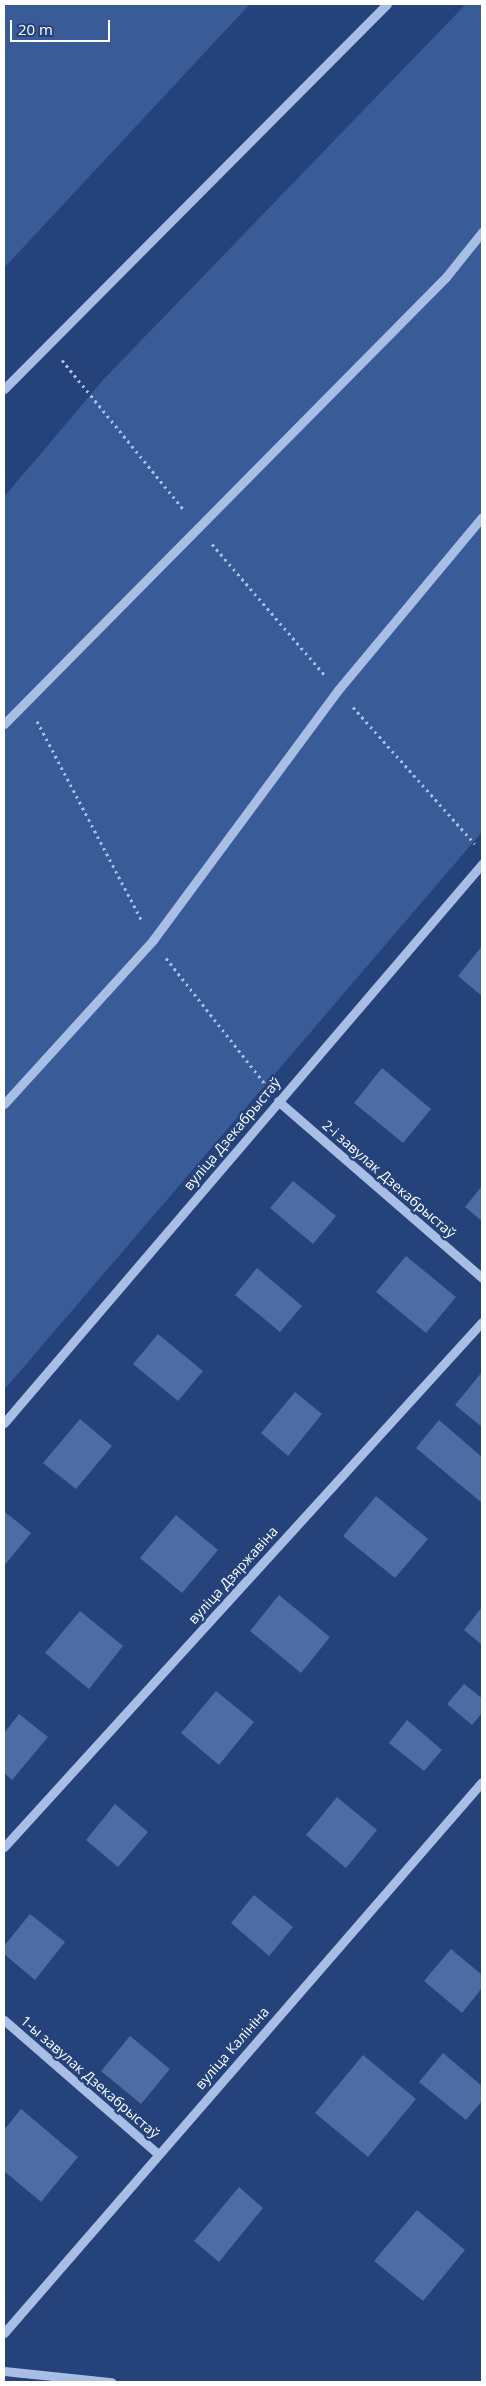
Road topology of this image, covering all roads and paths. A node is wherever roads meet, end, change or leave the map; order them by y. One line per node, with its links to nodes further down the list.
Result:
1 (387, 4): 3 (street)
2 (482, 232): 6 (street)
3 (47, 341): 4 (street); 6 (path)
4 (4, 389)
5 (482, 517): 7 (street)
6 (200, 529): 7 (path); 8 (street)
7 (338, 690): 10 (path); 12 (street)
8 (25, 698): 9 (street); 12 (path)
9 (4, 724)
10 (482, 852)
11 (482, 864): 13 (street, вуліца Дзекабрыстаў)
12 (152, 940): 13 (path); 14 (street)
13 (278, 1101): 15 (street, 2-і завулак Дзекабрыстаў); 17 (street, вуліца Дзекабрыстаў)
14 (4, 1104)
15 (482, 1278)
16 (482, 1322): 19 (street, вуліца Дзяржавіна)
17 (4, 1423)
18 (482, 1782): 21 (street, вуліца Калініна)
19 (4, 1847)
20 (4, 2020): 21 (street, 1-ы завулак Дзекабрыстаў)
21 (158, 2154): 22 (street, вуліца Калініна)
22 (4, 2333)
23 (4, 2371): 24 (street)
24 (111, 2382)

